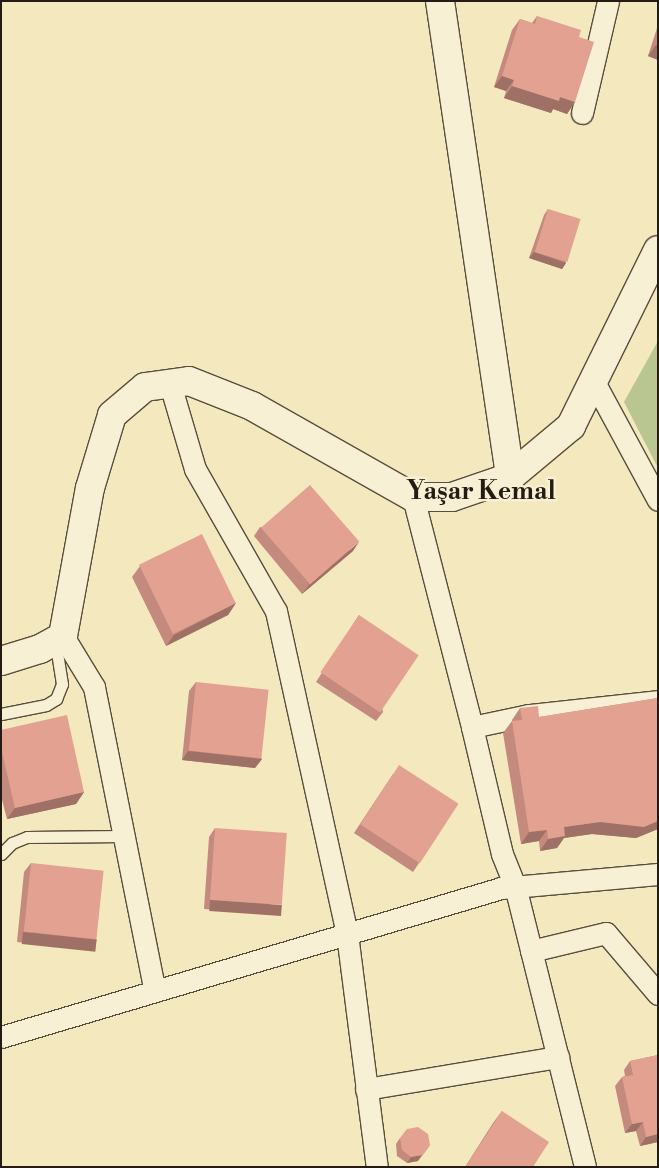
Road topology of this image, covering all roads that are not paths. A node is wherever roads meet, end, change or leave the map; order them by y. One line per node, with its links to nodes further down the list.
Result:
1 (440, 1): 7 (street)
2 (608, 1): 3 (street)
3 (582, 113)
4 (658, 250): 5 (street)
5 (593, 380): 7 (street); 9 (street)
6 (170, 384): 8 (street); 10 (street); 19 (street)
7 (510, 477): 8 (street)
8 (413, 497): 14 (street)
9 (658, 500)
10 (59, 638): 11 (street); 13 (lane); 15 (street)
11 (1, 661)
12 (658, 702): 14 (street)
13 (1, 714)
14 (472, 727): 18 (street)
15 (124, 836): 16 (lane); 21 (street)
16 (1, 854)
17 (658, 874): 18 (street)
18 (515, 886): 19 (street); 20 (street)
19 (347, 934): 21 (street); 25 (street)
20 (531, 951): 22 (street); 24 (street)
21 (155, 991): 23 (street)
22 (658, 994)
23 (1, 1037)
24 (558, 1058): 25 (street); 27 (street)
25 (366, 1089): 26 (street)
26 (377, 1167)
27 (585, 1167)

